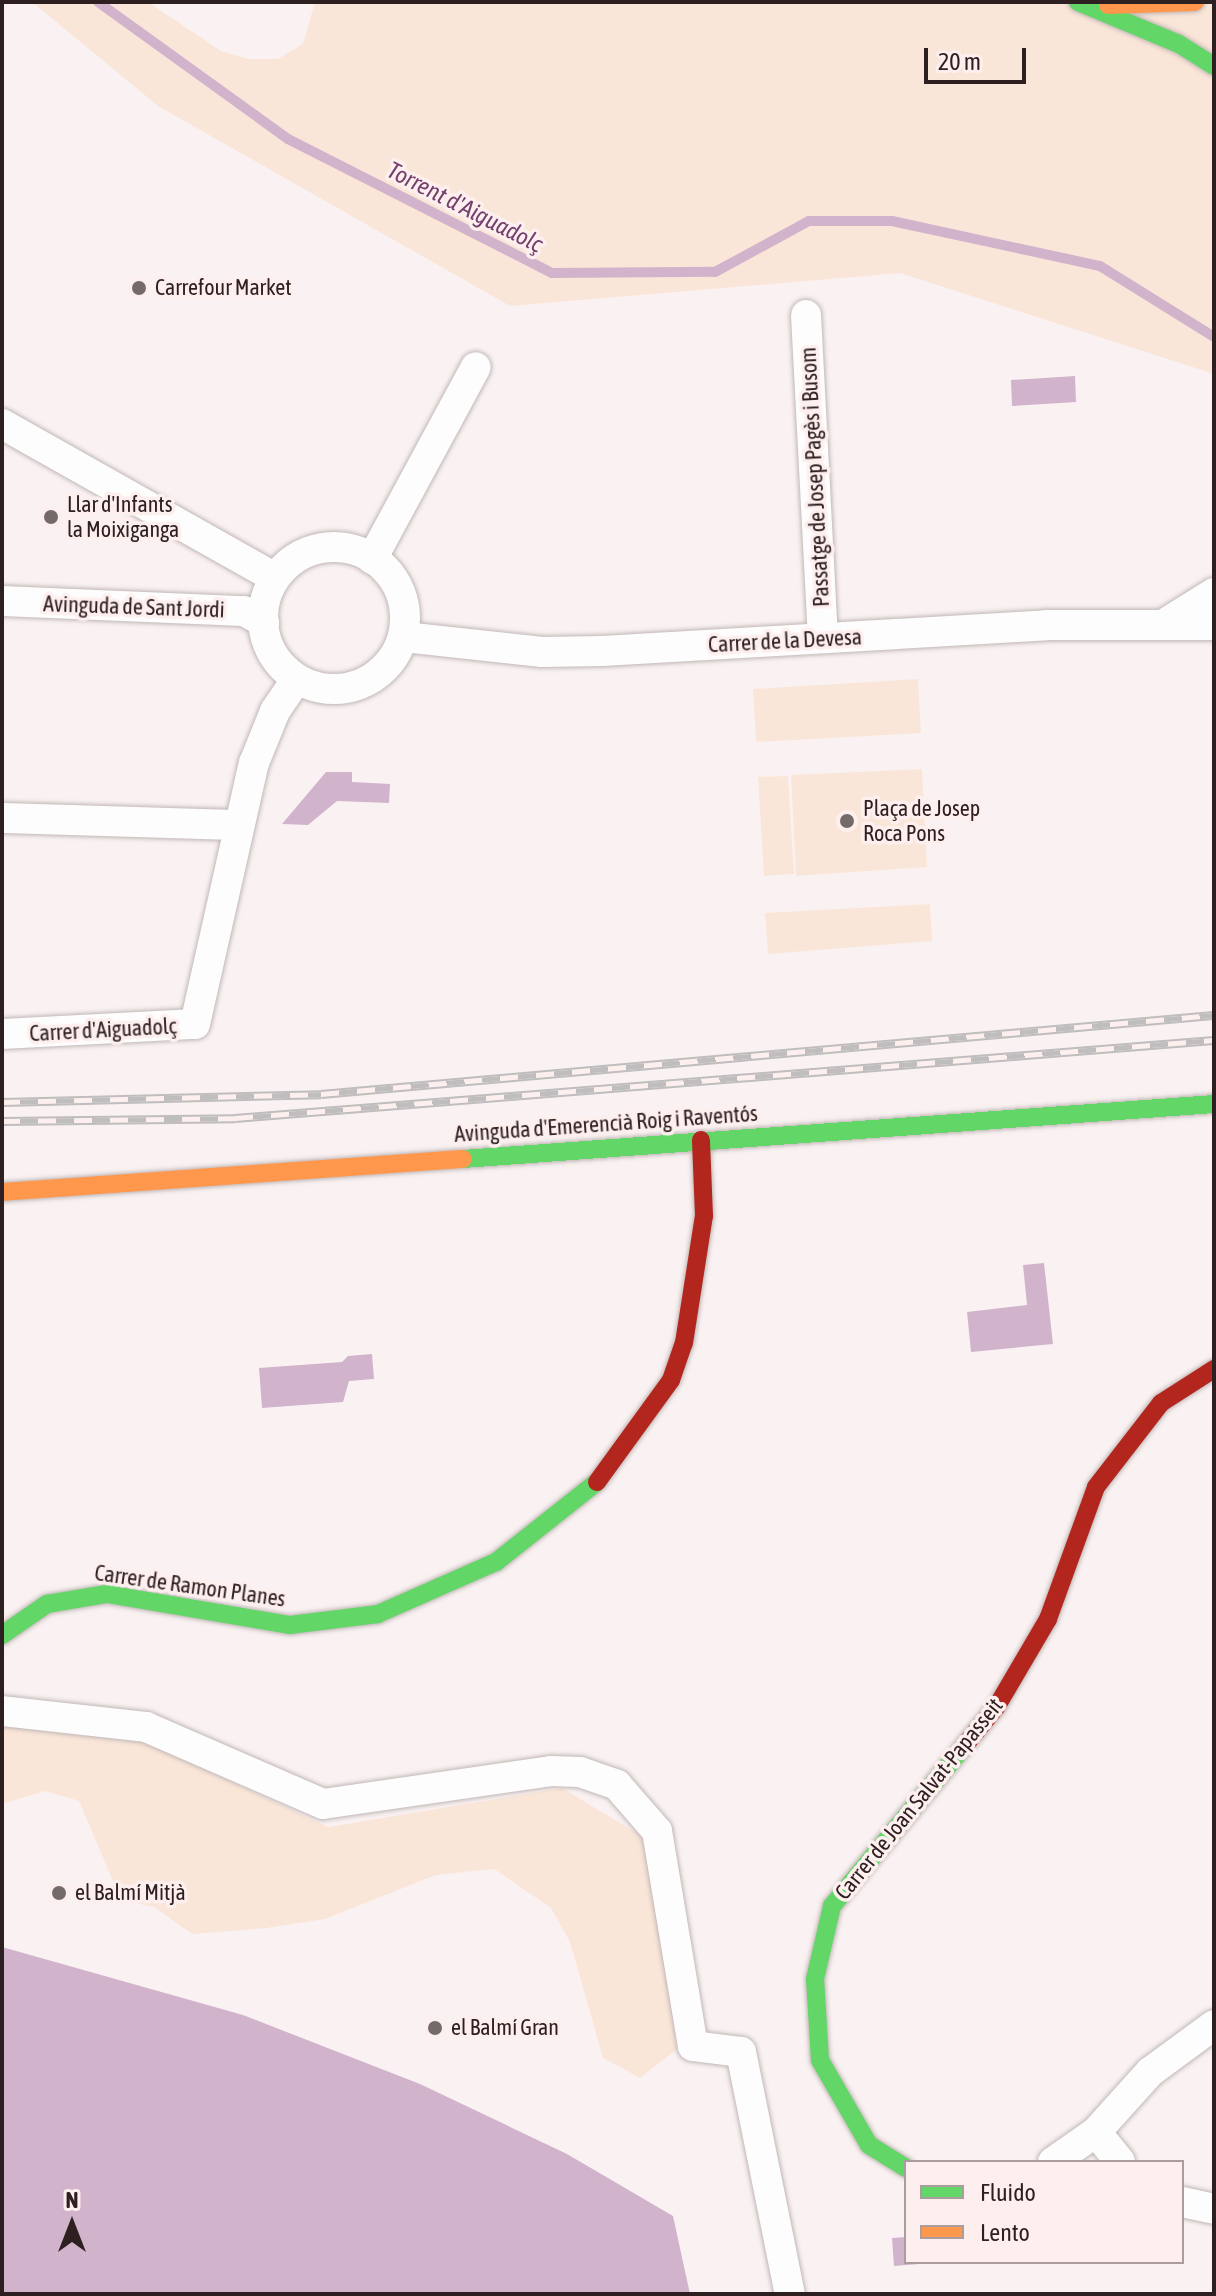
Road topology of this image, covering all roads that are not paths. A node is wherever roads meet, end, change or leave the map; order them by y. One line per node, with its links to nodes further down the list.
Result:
1 (1195, 2): 2 (street)
2 (1086, 4): 3 (street)
3 (1214, 66)
4 (806, 315): 15 (street, Passatge de Josep Pagès i Busom)
5 (476, 367): 7 (street)
6 (2, 424): 8 (street)
7 (372, 559): 8 (street); 14 (street)
8 (275, 578): 11 (street)
9 (1214, 593): 12 (street, Carrer de la Devesa)
10 (2, 601): 11 (street, Avinguda de Sant Jordi)
11 (264, 622): 16 (street)
12 (1167, 622): 13 (street, Carrer de la Devesa); 15 (street, Carrer de la Devesa)
13 (1214, 625)
14 (404, 637): 15 (street, Carrer de la Devesa); 16 (street)
15 (823, 638)
16 (296, 680): 18 (street)
17 (2, 818): 18 (street)
18 (236, 825): 19 (street, Carrer d'Aiguadolç)
19 (2, 1034)
20 (1214, 1104): 21 (street, Avinguda d'Emerencià Roig i Raventós)
21 (701, 1140): 22 (street, Avinguda d'Emerencià Roig i Raventós); 24 (street, Carrer de Ramon Planes)
22 (2, 1192)
23 (1214, 1369): 30 (street, Carrer de Joan Salvat-Papasseit)
24 (2, 1635)
25 (2, 1711): 33 (street)
26 (1214, 2025): 27 (street)
27 (1096, 2132): 28 (street); 29 (street)
28 (1056, 2160)
29 (1118, 2160)
30 (904, 2167)
31 (1184, 2202): 32 (street)
32 (1214, 2209)
33 (790, 2294)

